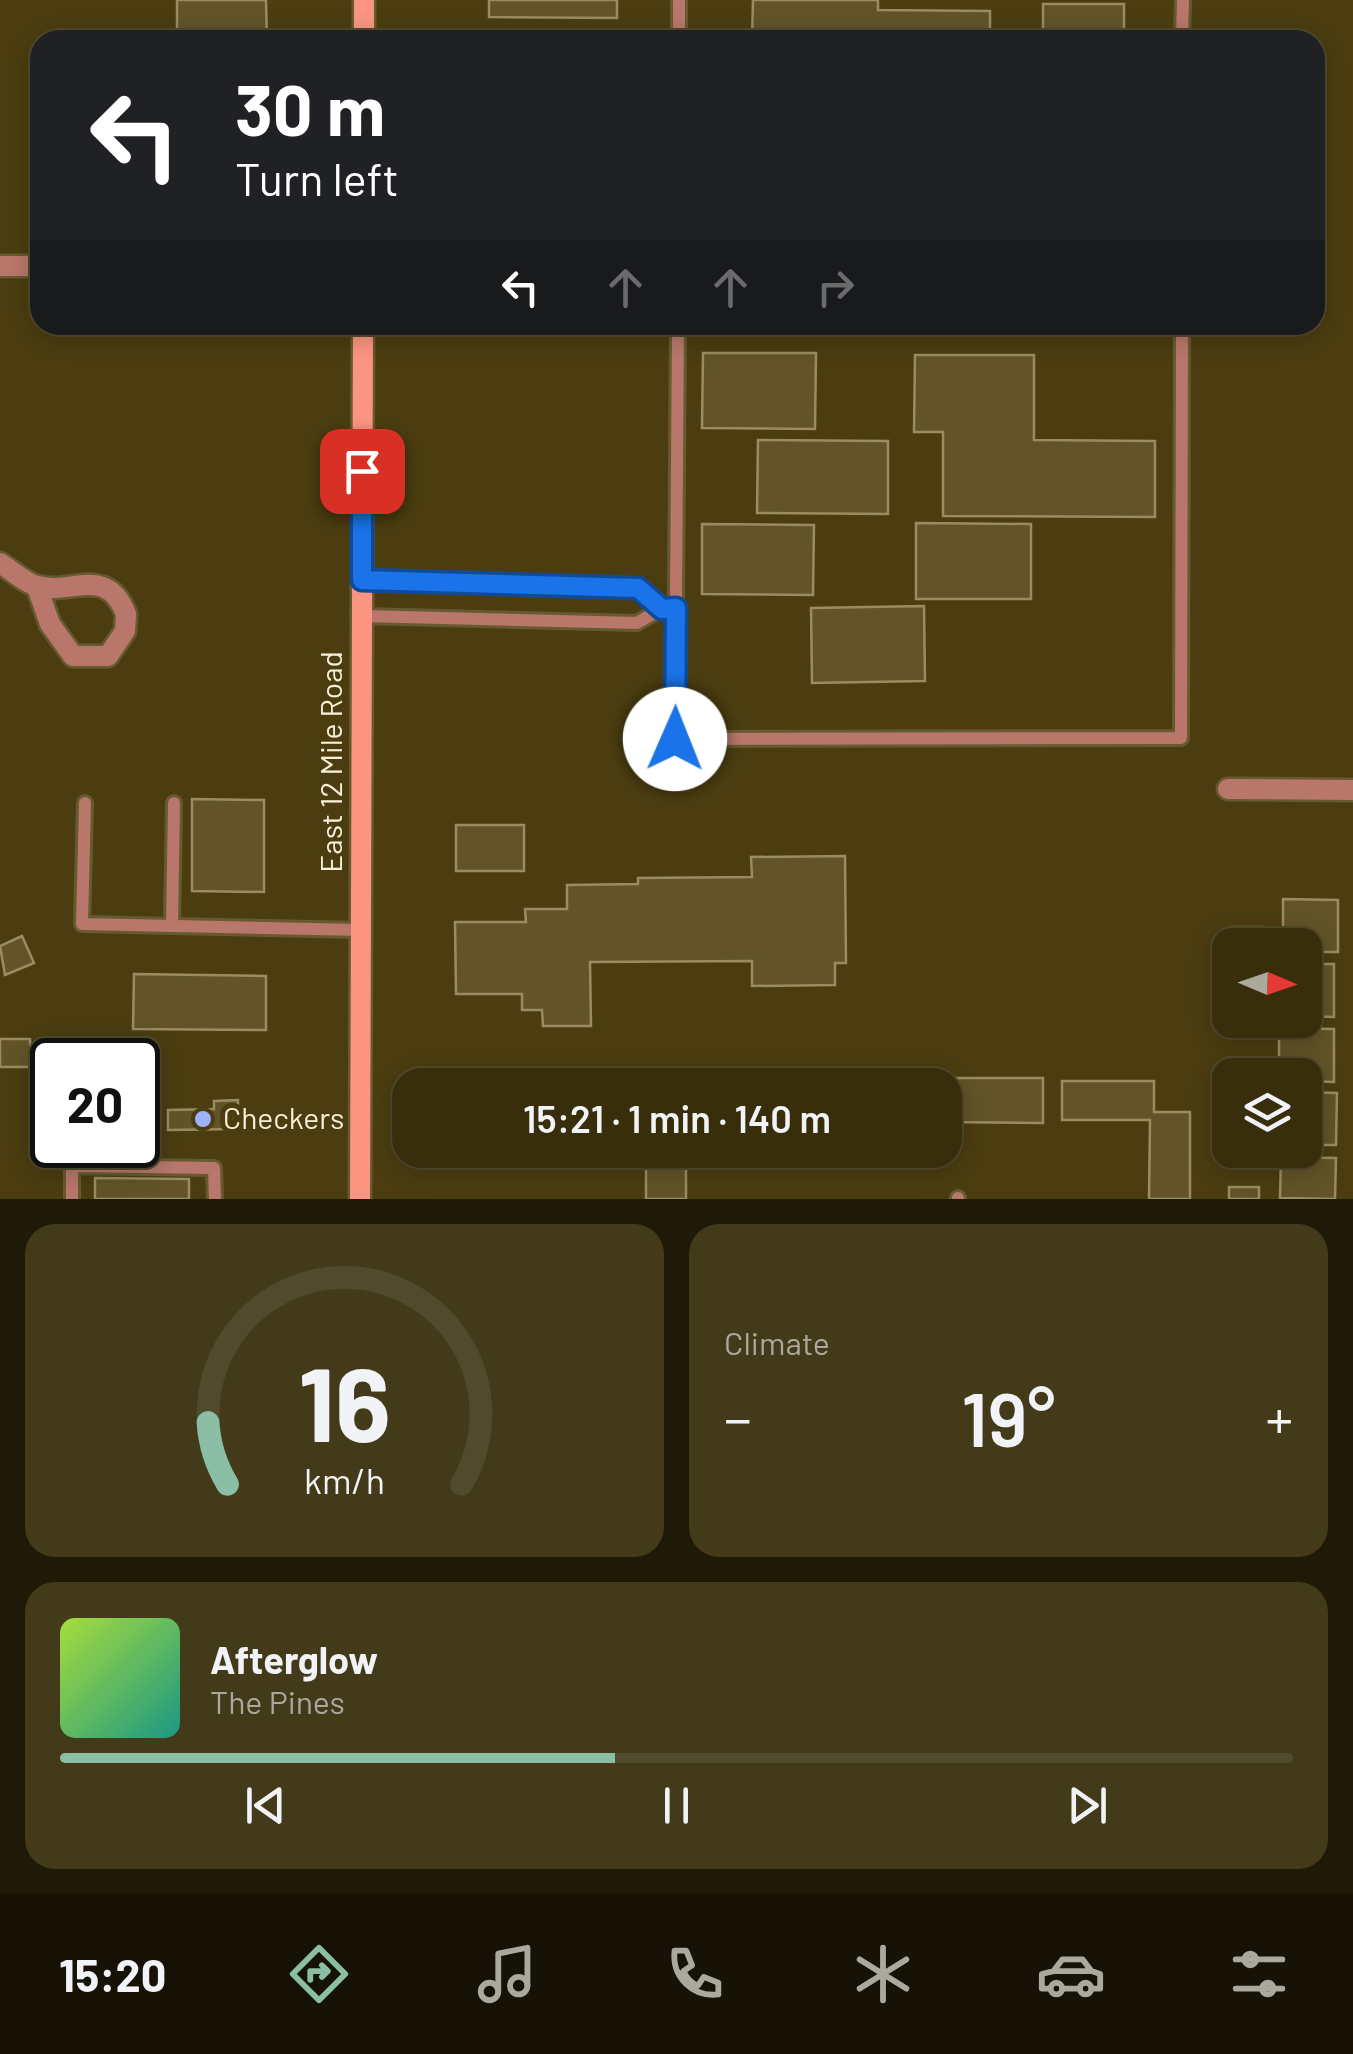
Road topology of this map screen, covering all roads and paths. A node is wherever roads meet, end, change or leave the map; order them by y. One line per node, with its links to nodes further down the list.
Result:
1 (364, 0): 4 (main road)
2 (679, 0): 5 (lane)
3 (1183, 0): 6 (lane)
4 (364, 30)
5 (678, 30)
6 (1182, 30)
7 (0, 266): 8 (street)
8 (30, 266)
9 (363, 335): 13 (main road, East 12 Mile Road)
10 (678, 335): 15 (lane)
11 (1182, 335): 15 (lane)
12 (0, 563): 14 (street)
13 (362, 580): 16 (lane); 17 (main road, East 12 Mile Road)
14 (37, 587): 14 (street)
15 (676, 608): 16 (lane)
16 (662, 609): 17 (lane)
17 (362, 616): 23 (main road, East 12 Mile Road)
18 (1228, 790): 19 (street)
19 (1353, 790)
20 (85, 803): 22 (lane)
21 (174, 803): 22 (lane)
22 (172, 926): 23 (lane)
23 (361, 930): 26 (main road, East 12 Mile Road)
24 (72, 1199): 25 (lane)
25 (215, 1199)
26 (360, 1199)

